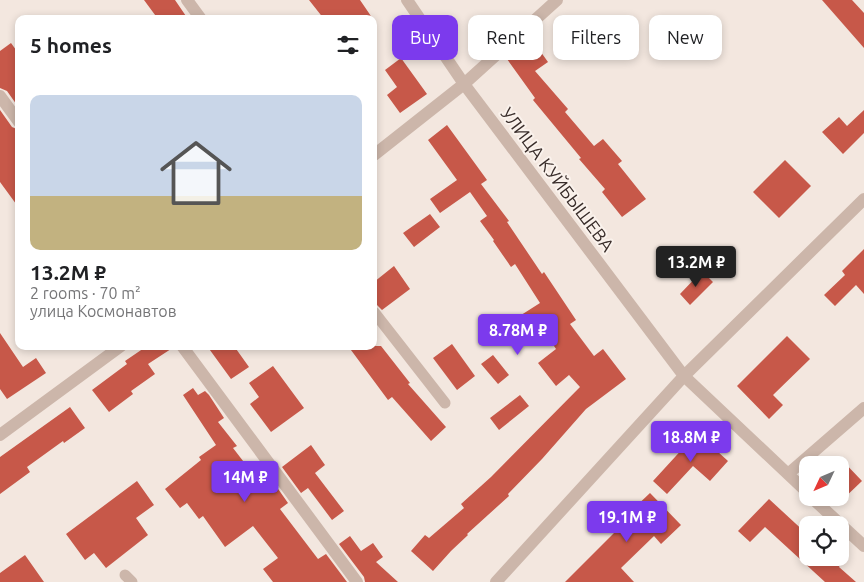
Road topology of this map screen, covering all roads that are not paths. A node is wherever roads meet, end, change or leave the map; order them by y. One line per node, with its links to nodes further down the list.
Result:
1 (187, 0): 4 (street)
2 (407, 0): 5 (street, УЛИЦА КУЙБЫШЕВА)
3 (557, 0): 5 (street)
4 (197, 15)
5 (464, 84): 8 (street); 13 (street, УЛИЦА КУЙБЫШЕВА)
6 (0, 96): 7 (street)
7 (15, 117)
8 (377, 153)
9 (864, 199): 13 (street)
10 (377, 316): 14 (lane)
11 (116, 350): 16 (street)
12 (185, 350): 21 (street)
13 (684, 376): 17 (street, УЛИЦА КУЙБЫШЕВА); 22 (street)
14 (445, 404)
15 (864, 408): 17 (street)
16 (0, 435)
17 (788, 474): 18 (street, УЛИЦА КУЙБЫШЕВА)
18 (799, 484)
19 (821, 506): 20 (street)
20 (864, 546)
21 (357, 582)
22 (496, 582)

